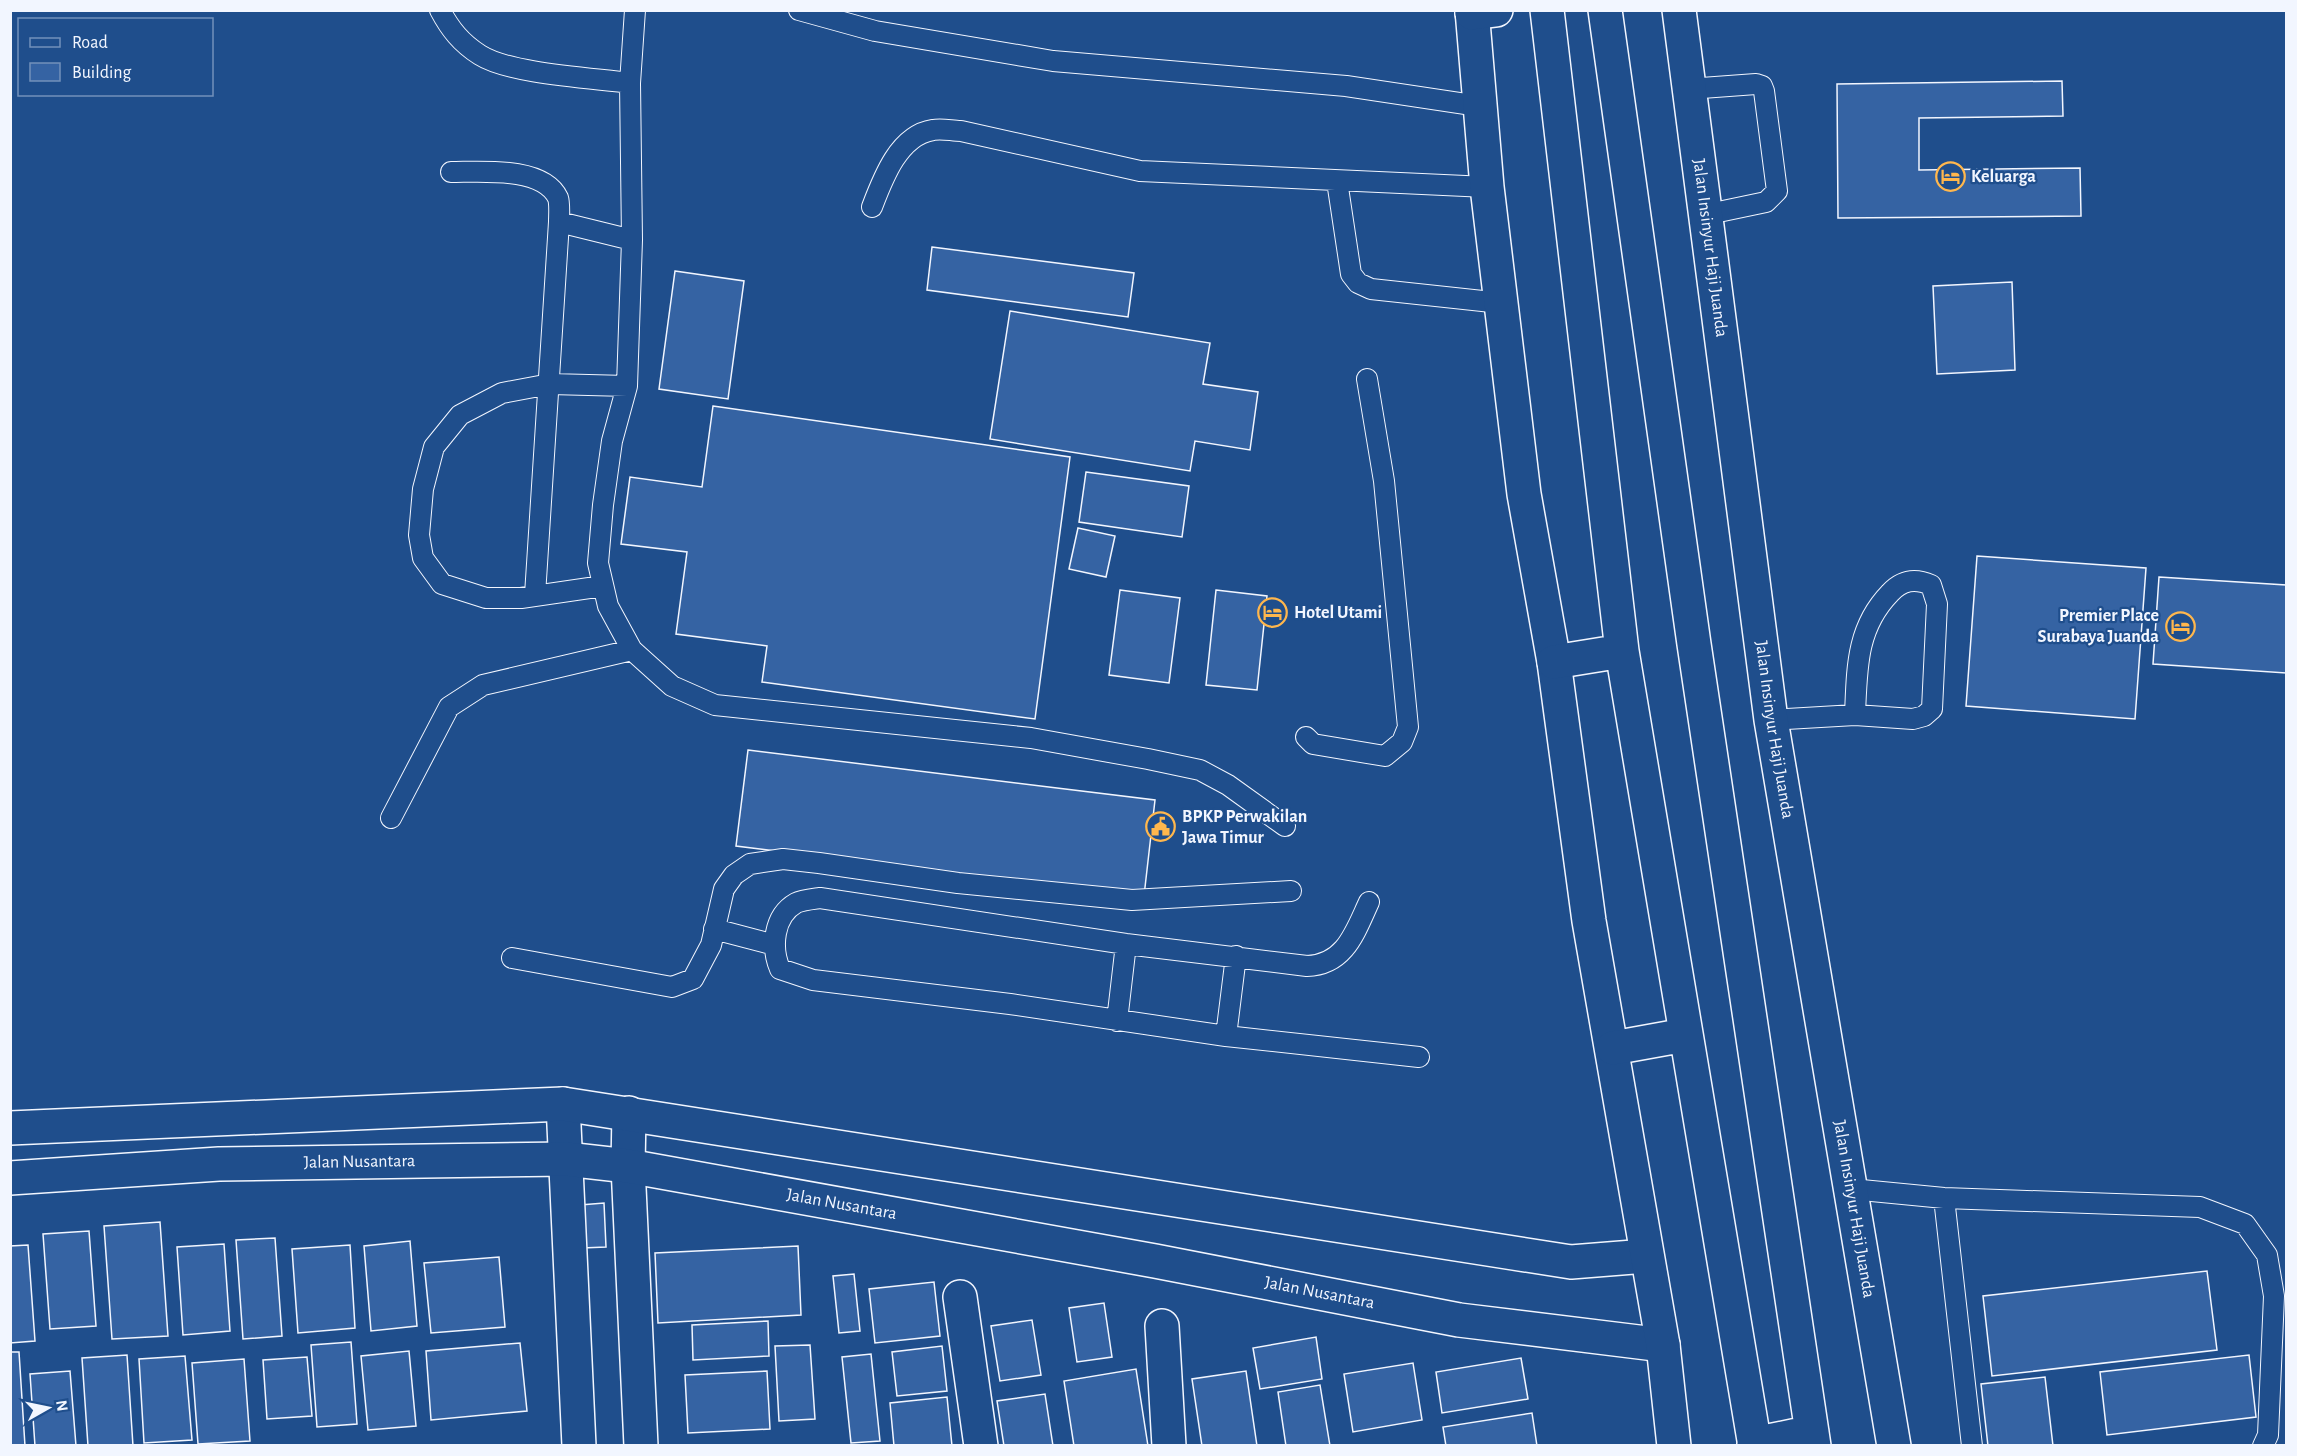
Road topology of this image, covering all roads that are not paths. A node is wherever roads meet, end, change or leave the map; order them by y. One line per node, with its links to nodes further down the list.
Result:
1 (440, 10): 8 (lane)
2 (635, 10): 8 (lane)
3 (799, 10): 10 (lane)
4 (1547, 10): 25 (main road)
5 (1605, 10): 56 (main road)
6 (1679, 10): 9 (main road, Jalan Insinyur Haji Juanda)
7 (1480, 11): 10 (main road)
8 (630, 83): 17 (lane)
9 (1688, 89): 15 (main road, Jalan Insinyur Haji Juanda); 15 (lane)
10 (1479, 106): 13 (main road)
11 (451, 172): 16 (lane)
12 (1337, 181): 13 (lane); 14 (lane); 18 (lane)
13 (1487, 187): 18 (main road)
14 (872, 207)
15 (1704, 215): 28 (main road, Jalan Insinyur Haji Juanda)
16 (559, 222): 17 (lane); 20 (lane)
17 (632, 240): 21 (lane)
18 (1501, 303): 26 (main road)
19 (1367, 379): 29 (lane)
20 (550, 384): 21 (lane); 23 (lane); 23 (lane)
21 (627, 386): 22 (lane)
22 (603, 586): 23 (lane); 24 (lane)
23 (536, 596)
24 (632, 650): 30 (lane); 31 (lane)
25 (1622, 651): 26 (main road); 40 (main road)
26 (1554, 662): 42 (main road)
27 (1855, 716): 27 (lane); 28 (lane)
28 (1771, 720): 50 (main road, Jalan Insinyur Haji Juanda)
29 (1306, 737)
30 (391, 818)
31 (1285, 826)
32 (1291, 891): 34 (lane)
33 (1369, 902): 37 (lane)
34 (714, 929): 36 (lane); 38 (lane)
35 (1126, 944): 36 (lane); 37 (lane); 39 (lane)
36 (775, 945): 39 (lane)
37 (1236, 956): 41 (lane)
38 (512, 958)
39 (1117, 1021): 41 (lane)
40 (1685, 1035): 42 (main road); 57 (main road)
41 (1226, 1036): 43 (lane)
42 (1613, 1048): 52 (main road)
43 (1419, 1057)
44 (563, 1104): 45 (main road); 46 (main road); 47 (main road)
45 (629, 1113): 48 (main road); 52 (main road)
46 (10, 1128)
47 (566, 1159): 48 (main road, Jalan Nusantara); 49 (main road, Jalan Nusantara); 58 (main road)
48 (628, 1166): 55 (main road, Jalan Nusantara); 59 (main road)
49 (10, 1178)
50 (1851, 1188): 51 (lane); 63 (main road, Jalan Insinyur Haji Juanda)
51 (1944, 1198): 64 (lane); 65 (lane)
52 (1646, 1256): 55 (main road)
53 (960, 1297): 60 (main road)
54 (1162, 1326): 61 (main road)
55 (1663, 1345): 62 (main road)
56 (1813, 1439): 57 (main road)
57 (1754, 1445)
58 (579, 1446)
59 (641, 1446)
60 (981, 1446)
61 (1169, 1446)
62 (1674, 1446)
63 (1894, 1446)
64 (1972, 1446)
65 (2262, 1446)

